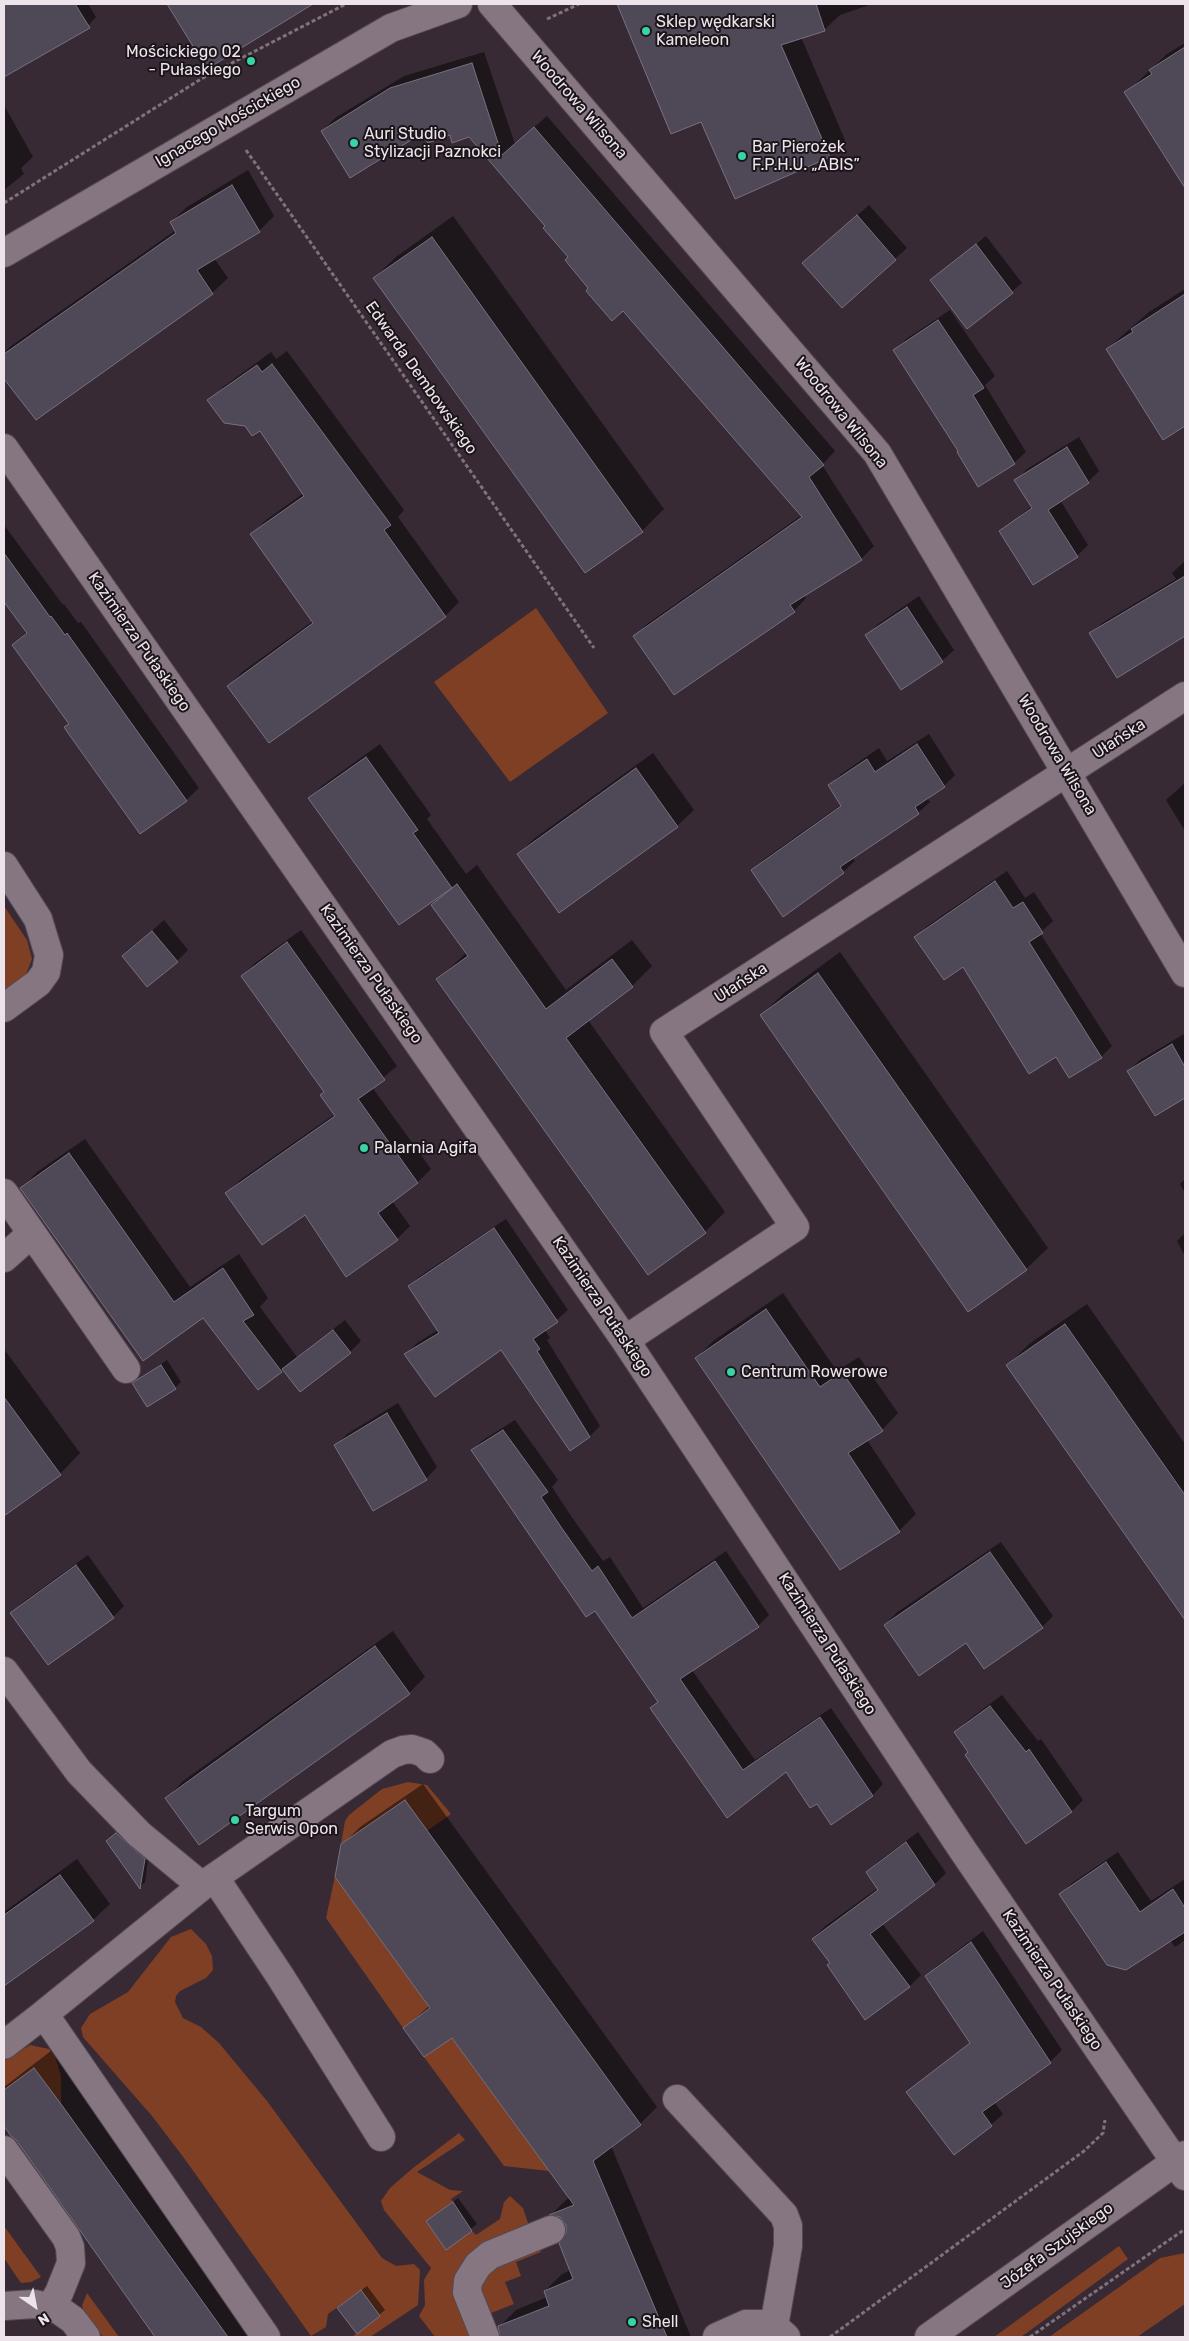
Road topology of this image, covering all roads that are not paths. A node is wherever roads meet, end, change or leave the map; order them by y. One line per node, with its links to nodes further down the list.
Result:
1 (458, 4): 3 (street, Ignacego Mościckiego)
2 (492, 4): 6 (street, Woodrowa Wilsona)
3 (4, 252)
4 (4, 448): 13 (street, Kazimierza Pułaskiego)
5 (1185, 696): 6 (street, Ułańska)
6 (1068, 773): 8 (street, Woodrowa Wilsona); 13 (street, Ułańska)
7 (4, 866): 9 (street)
8 (1185, 974)
9 (4, 1008)
10 (4, 1193): 11 (street)
11 (31, 1234): 12 (street); 14 (street)
12 (4, 1258)
13 (625, 1340): 23 (street, Kazimierza Pułaskiego)
14 (126, 1369)
15 (4, 1671): 17 (street)
16 (430, 1759): 17 (street)
17 (208, 1882): 18 (street); 21 (street)
18 (44, 2014): 19 (street); 29 (street)
19 (4, 2045)
20 (677, 2099): 27 (street)
21 (381, 2137)
22 (4, 2150): 26 (street)
23 (1182, 2164): 32 (street, Józefa Szujskiego)
24 (551, 2230): 30 (street)
25 (4, 2306): 26 (street)
26 (50, 2308): 28 (street)
27 (780, 2332): 31 (street)
28 (86, 2337)
29 (266, 2337)
30 (485, 2337)
31 (717, 2337)
32 (929, 2337)

